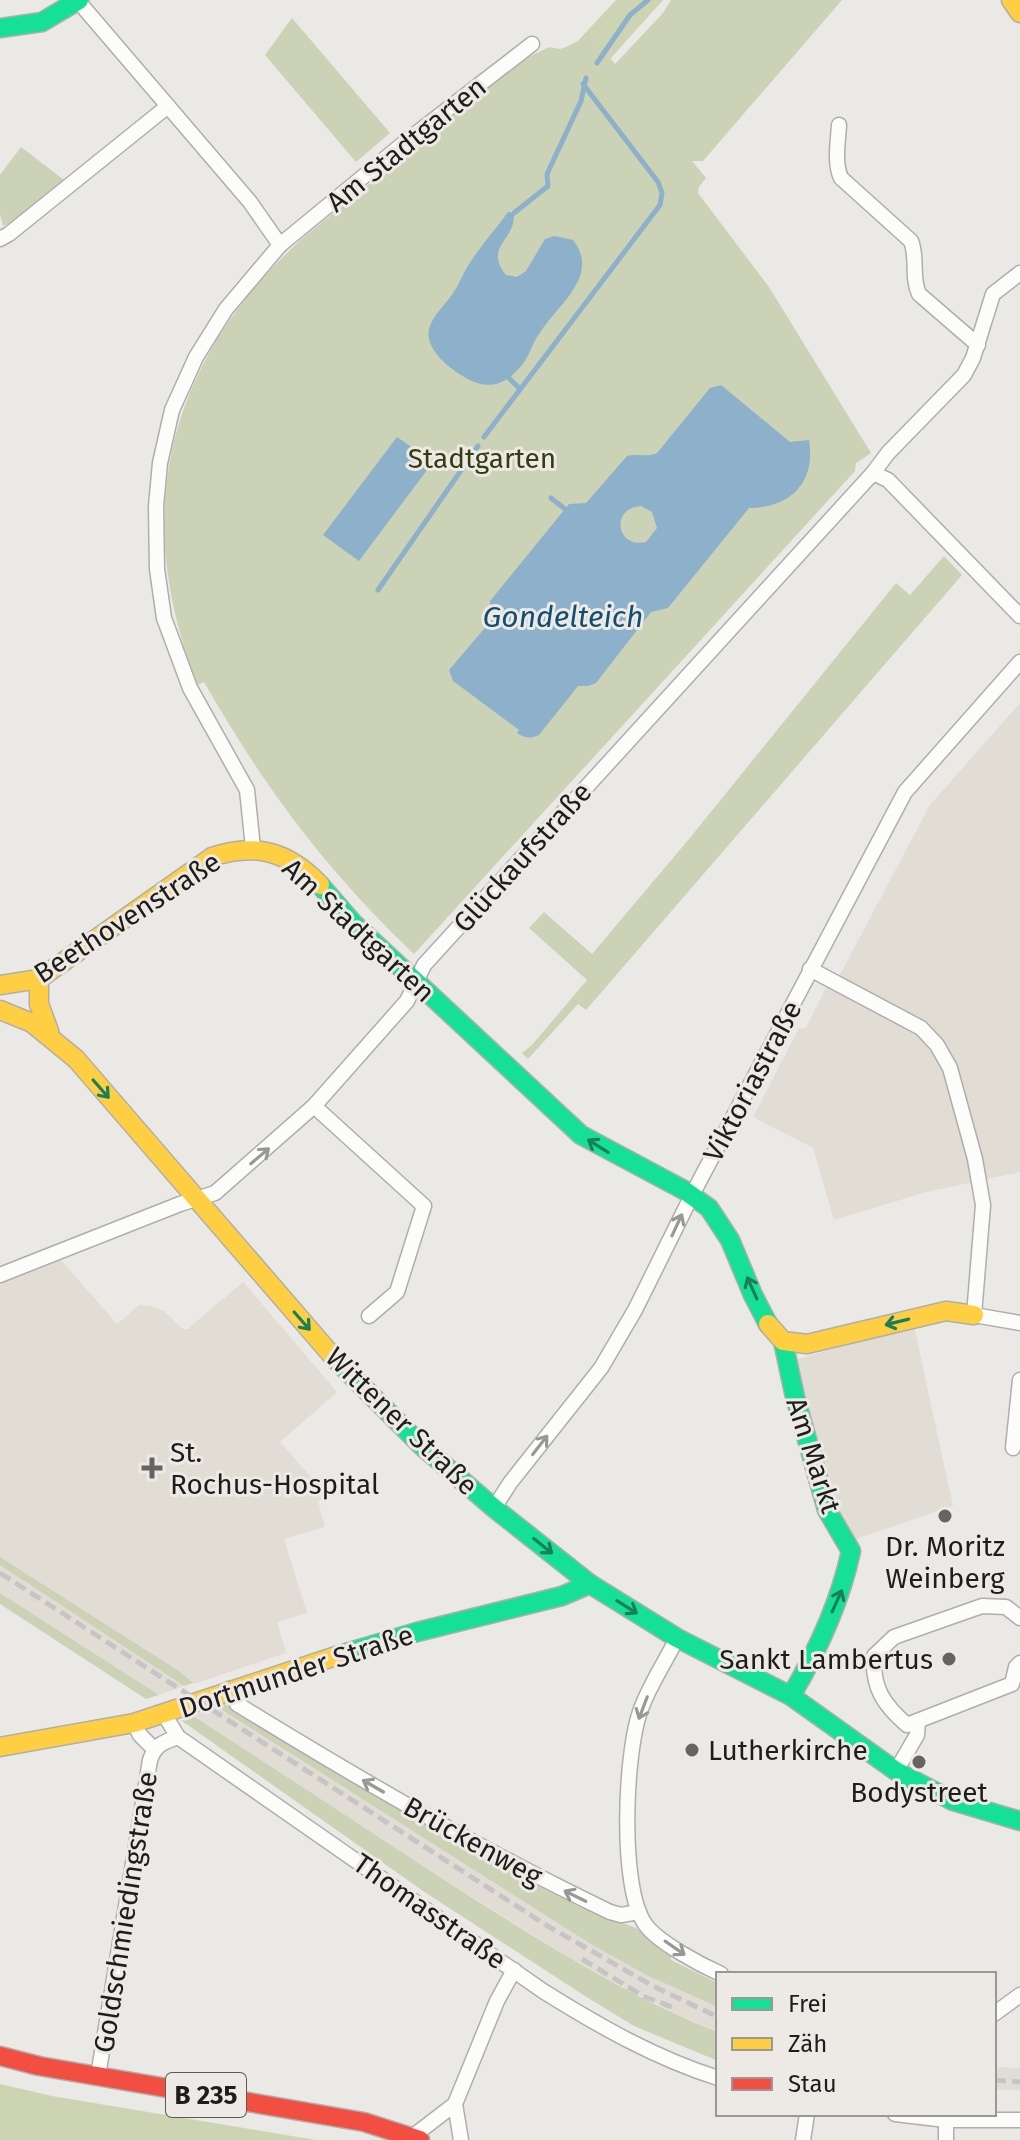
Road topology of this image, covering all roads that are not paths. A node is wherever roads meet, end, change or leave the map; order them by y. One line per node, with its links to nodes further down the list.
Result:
1 (79, 0): 4 (street); 6 (street)
2 (1011, 0): 3 (street)
3 (1020, 13)
4 (0, 28)
5 (532, 44): 9 (street, Am Stadtgarten)
6 (168, 106): 8 (street); 9 (street)
7 (839, 125): 11 (street)
8 (0, 239)
9 (280, 245): 15 (street, Am Stadtgarten)
10 (1020, 273): 11 (street, Glückaufstraße)
11 (978, 345): 12 (street, Glückaufstraße)
12 (873, 473): 13 (street); 18 (street, Glückaufstraße)
13 (1020, 616)
14 (1020, 662): 16 (street, Viktoriastraße)
15 (253, 848): 17 (street, Beethovenstraße); 18 (street, Am Stadtgarten)
16 (810, 969): 23 (street, Viktoriastraße); 26 (street)
17 (39, 979): 19 (street, Beethovenstraße); 21 (street, Wittener Straße)
18 (415, 983): 22 (street, Glückaufstraße); 23 (street, Am Stadtgarten, one-way to 18)
19 (0, 985)
20 (0, 1010): 21 (street, Wittener Straße)
21 (49, 1031): 24 (street, Wittener Straße, one-way to 24)
22 (314, 1106): 24 (street, Glückaufstraße, one-way to 22); 27 (street)
23 (692, 1195): 29 (street, Am Stadtgarten, one-way to 23); 32 (street, Viktoriastraße, one-way to 23)
24 (196, 1199): 25 (street, Glückaufstraße); 32 (street, Wittener Straße, one-way to 32)
25 (0, 1275)
26 (974, 1315): 28 (street); 29 (street, one-way to 29)
27 (369, 1316)
28 (1020, 1323)
29 (783, 1341): 38 (street, Am Markt, one-way to 29)
30 (1020, 1380): 31 (street)
31 (1013, 1448)
32 (494, 1508): 33 (street, Wittener Straße, one-way to 33)
33 (590, 1584): 35 (street, Wittener Straße, one-way to 35); 37 (street, Dortmunder Straße)
34 (1020, 1618): 40 (street)
35 (677, 1638): 38 (street, Wittener Straße); 47 (street, one-way to 47)
36 (1020, 1663): 40 (street)
37 (229, 1689): 39 (street, Dortmunder Straße); 47 (street, Brückenweg, one-way to 37)
38 (791, 1696): 45 (street, Wittener Straße)
39 (164, 1714): 41 (street, Dortmunder Straße); 42 (street, Thomasstraße)
40 (918, 1721): 45 (street)
41 (134, 1723): 43 (street, Dortmunder Straße); 44 (street, Goldschmiedingstraße)
42 (178, 1737): 44 (street, Goldschmiedingstraße); 48 (street, Thomasstraße)
43 (0, 1747)
44 (152, 1755): 53 (street, Goldschmiedingstraße)
45 (896, 1771): 46 (street, Wittener Straße)
46 (1020, 1821)
47 (639, 1912): 49 (street, one-way to 49)
48 (514, 1970): 54 (street, Thomasstraße); 55 (street)
49 (717, 1972)
50 (1020, 1995): 51 (street)
51 (996, 2013)
52 (0, 2056): 53 (street, B 235)
53 (98, 2076): 60 (street, B 235)
54 (716, 2077)
55 (455, 2104): 60 (street); 61 (street)
56 (807, 2116): 62 (street)
57 (912, 2116): 58 (street)
58 (946, 2120): 59 (street); 63 (street)
59 (1020, 2120)
60 (416, 2138)
61 (461, 2140)
62 (803, 2140)
63 (946, 2140)

